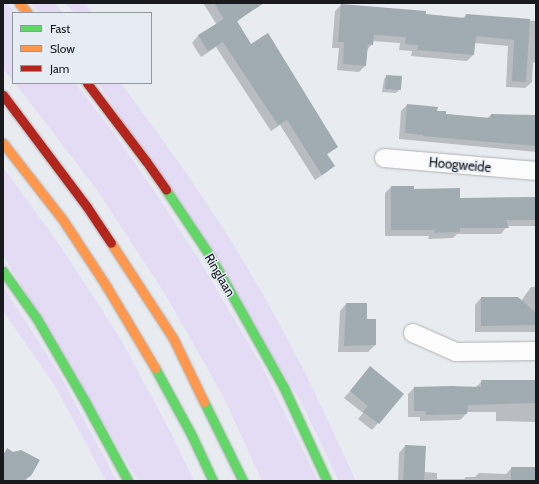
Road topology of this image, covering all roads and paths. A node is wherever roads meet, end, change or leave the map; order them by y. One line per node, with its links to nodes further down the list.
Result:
1 (19, 3): 2 (main road)
2 (27, 12)
3 (89, 84): 14 (main road, Ringlaan)
4 (3, 95): 13 (main road)
5 (3, 142): 12 (main road)
6 (384, 158): 7 (street, Hoogweide)
7 (536, 171)
8 (3, 271): 11 (main road)
9 (413, 333): 10 (street)
10 (536, 351)
11 (128, 481)
12 (213, 481)
13 (243, 481)
14 (327, 481)

